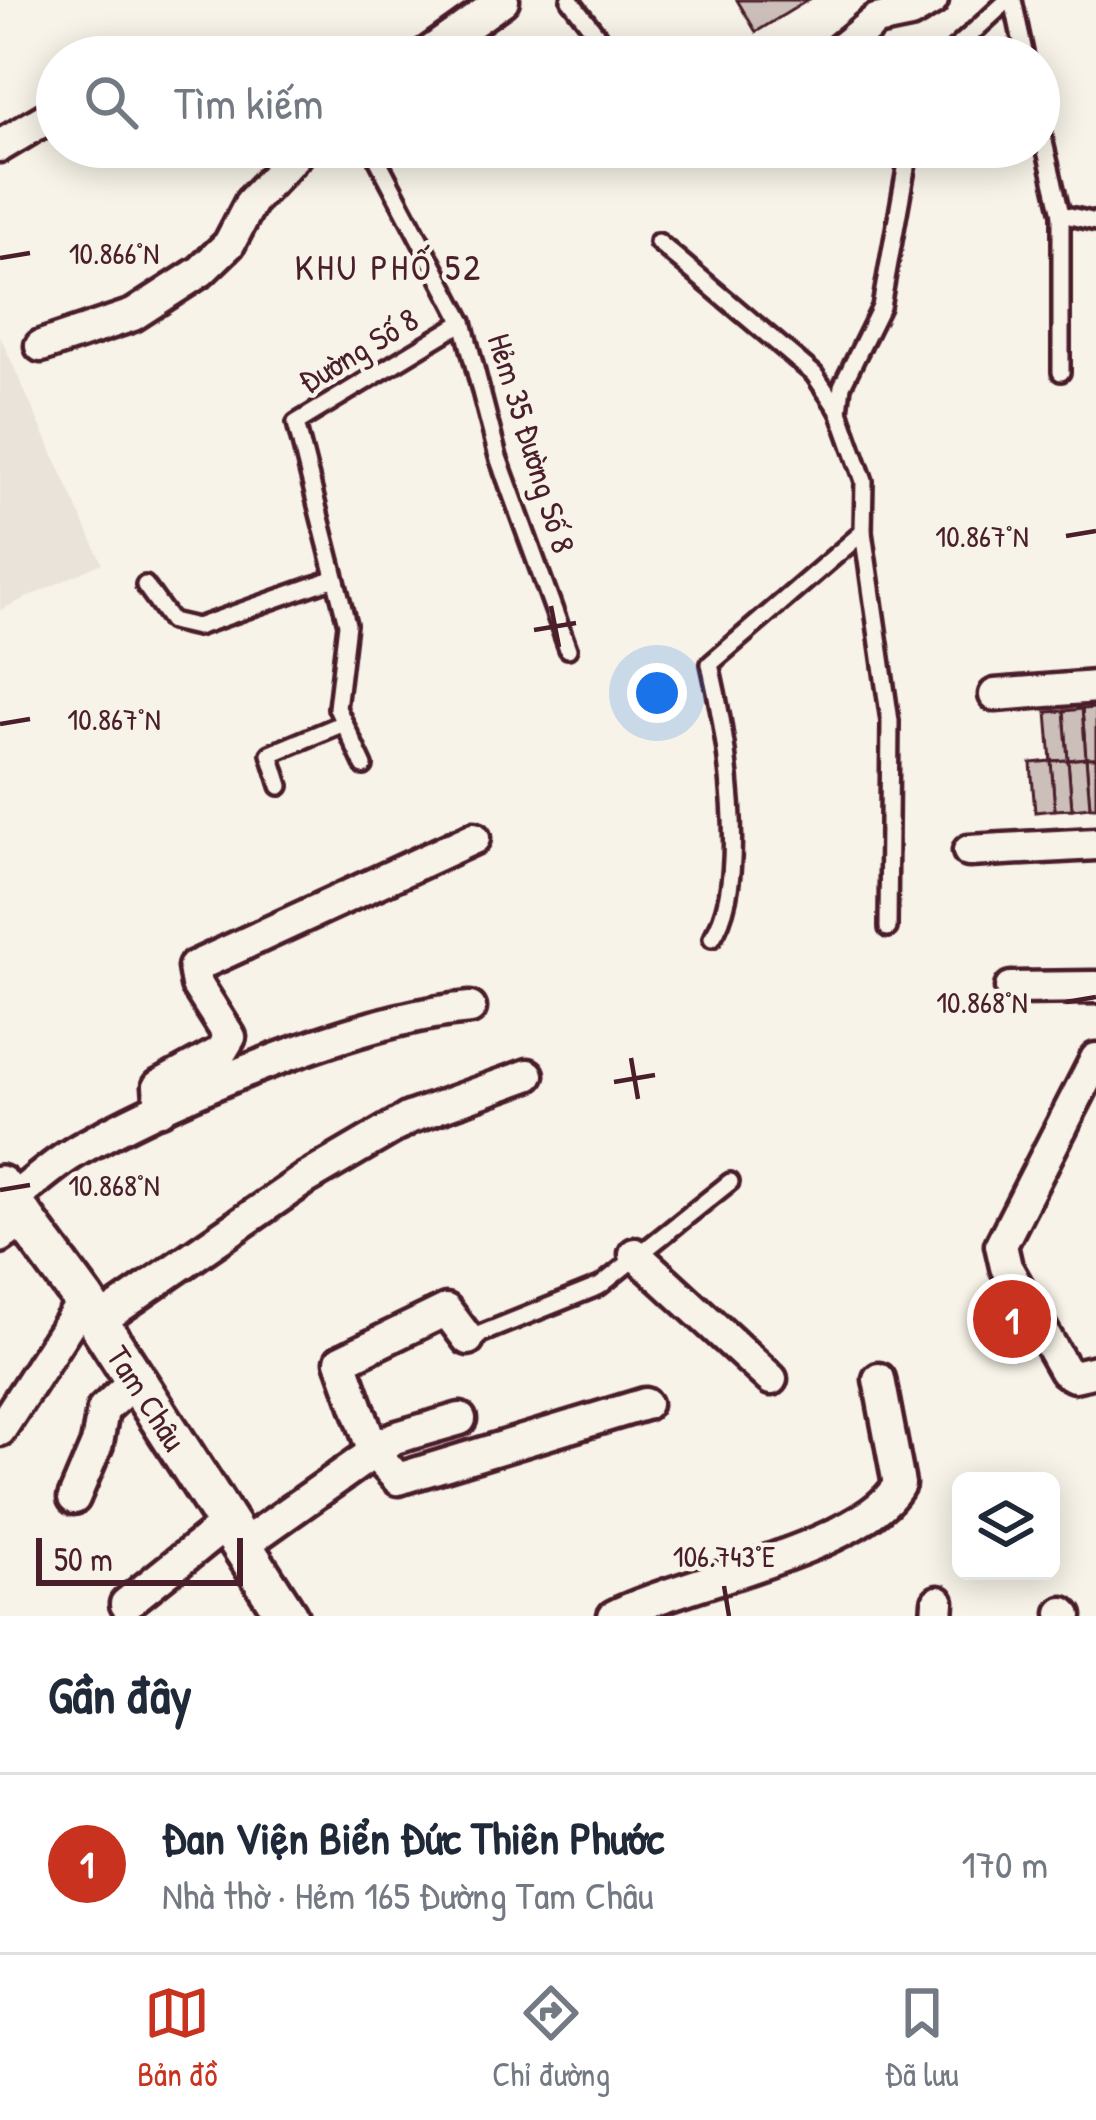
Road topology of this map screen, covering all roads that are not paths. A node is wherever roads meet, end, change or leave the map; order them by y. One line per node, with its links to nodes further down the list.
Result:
1 (502, 0): 5 (street)
2 (570, 0): 6 (lane)
3 (932, 0): 7 (street)
4 (1010, 0): 8 (lane); 9 (lane)
5 (452, 36)
6 (598, 36)
7 (857, 36)
8 (970, 36)
9 (1019, 36)
10 (36, 125): 11 (street)
11 (0, 146)
12 (283, 168): 20 (street)
13 (382, 168): 19 (lane, Đường Số 8)
14 (906, 168): 22 (lane)
15 (1050, 168): 16 (lane)
16 (1061, 214): 17 (lane); 21 (lane)
17 (1096, 222)
18 (658, 242): 22 (lane)
19 (464, 322): 24 (lane, Đường Số 8); 26 (lane, Hẻm 35 Đường Số 8)
20 (41, 346)
21 (1061, 372)
22 (839, 411): 23 (lane)
23 (862, 532): 35 (lane); 36 (lane)
24 (335, 578): 25 (lane); 29 (lane, Đường Số 8)
25 (145, 585)
26 (568, 649)
27 (1096, 687): 28 (street)
28 (995, 695)
29 (344, 723): 30 (lane, Đường Số 8); 31 (lane)
30 (364, 766)
31 (280, 786)
32 (474, 838): 42 (street)
33 (1096, 844): 34 (street)
34 (969, 851)
35 (888, 928)
36 (712, 938)
37 (1096, 987): 38 (street)
38 (1011, 988)
39 (470, 1008): 42 (street)
40 (1096, 1059): 48 (street)
41 (528, 1075): 46 (street)
42 (161, 1109): 44 (street)
43 (730, 1182): 45 (lane)
44 (10, 1210): 46 (street, Tam Châu)
45 (635, 1254): 47 (lane); 49 (street)
46 (91, 1311): 51 (street, Tam Châu); 54 (street)
47 (468, 1339): 55 (street)
48 (1096, 1371)
49 (771, 1379)
50 (879, 1379): 60 (street)
51 (134, 1380): 56 (street); 57 (street, Tam Châu)
52 (645, 1404): 55 (street)
53 (460, 1419): 55 (street)
54 (0, 1430)
55 (374, 1453): 57 (street)
56 (74, 1498)
57 (233, 1536): 58 (street); 59 (street, Tam Châu)
58 (126, 1604)
59 (287, 1616)
60 (614, 1616)

